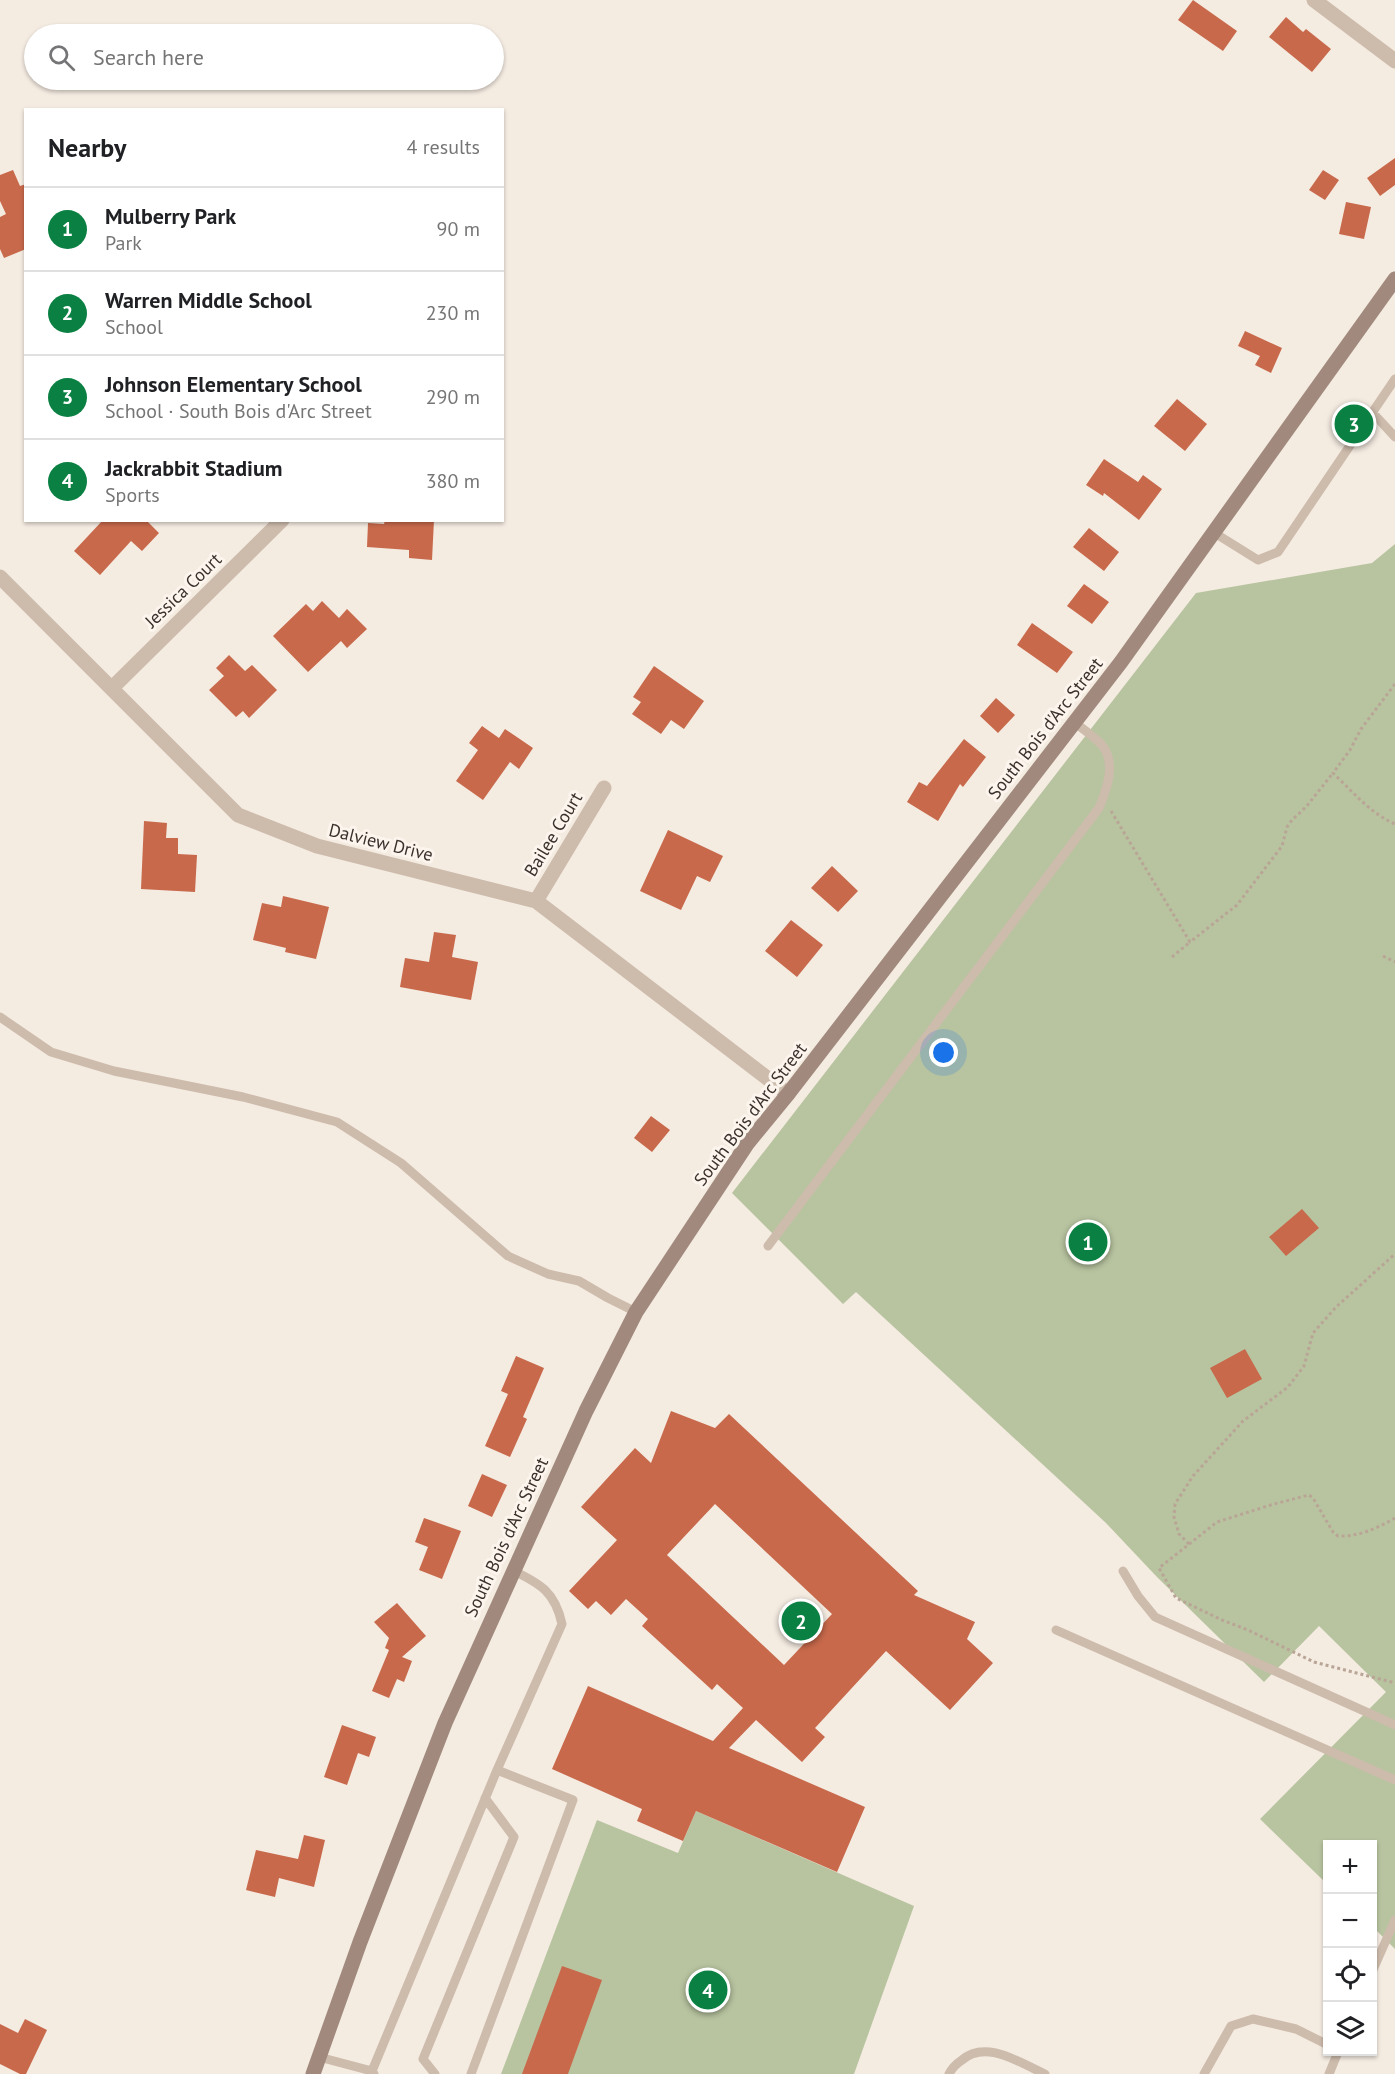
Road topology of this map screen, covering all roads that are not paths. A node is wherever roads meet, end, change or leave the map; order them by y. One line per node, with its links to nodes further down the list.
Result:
1 (1314, 0): 2 (street)
2 (1395, 61)
3 (1395, 279): 8 (main road, South Bois d'Arc Street)
4 (1395, 379): 5 (lane)
5 (1372, 412): 6 (lane); 8 (lane)
6 (1395, 437)
7 (280, 522): 10 (street, Jessica Court)
8 (1213, 532): 11 (main road, South Bois d'Arc Street)
9 (0, 577): 10 (street, Dalview Drive)
10 (112, 688): 13 (street, Dalview Drive)
11 (1074, 722): 15 (main road, South Bois d'Arc Street); 16 (lane)
12 (604, 788): 13 (street, Bailee Court)
13 (536, 901): 15 (street, Dalview Drive)
14 (0, 1017): 17 (lane)
15 (788, 1094): 17 (main road, South Bois d'Arc Street)
16 (768, 1246)
17 (636, 1312): 18 (main road, South Bois d'Arc Street)
18 (512, 1570): 22 (lane); 29 (main road, South Bois d'Arc Street)
19 (1123, 1571): 21 (lane)
20 (1056, 1630): 23 (lane)
21 (1395, 1725)
22 (497, 1770): 24 (lane); 33 (lane)
23 (1395, 1780)
24 (485, 1798): 30 (lane); 32 (lane)
25 (1395, 1920): 26 (lane)
26 (1377, 1961)
27 (1323, 2042): 36 (lane)
28 (1336, 2056): 37 (lane)
29 (319, 2057): 30 (lane); 31 (main road, South Bois d'Arc Street)
30 (373, 2072)
31 (313, 2074)
32 (435, 2074)
33 (471, 2074)
34 (949, 2074): 35 (lane)
35 (1045, 2074)
36 (1204, 2074)
37 (1329, 2074)

